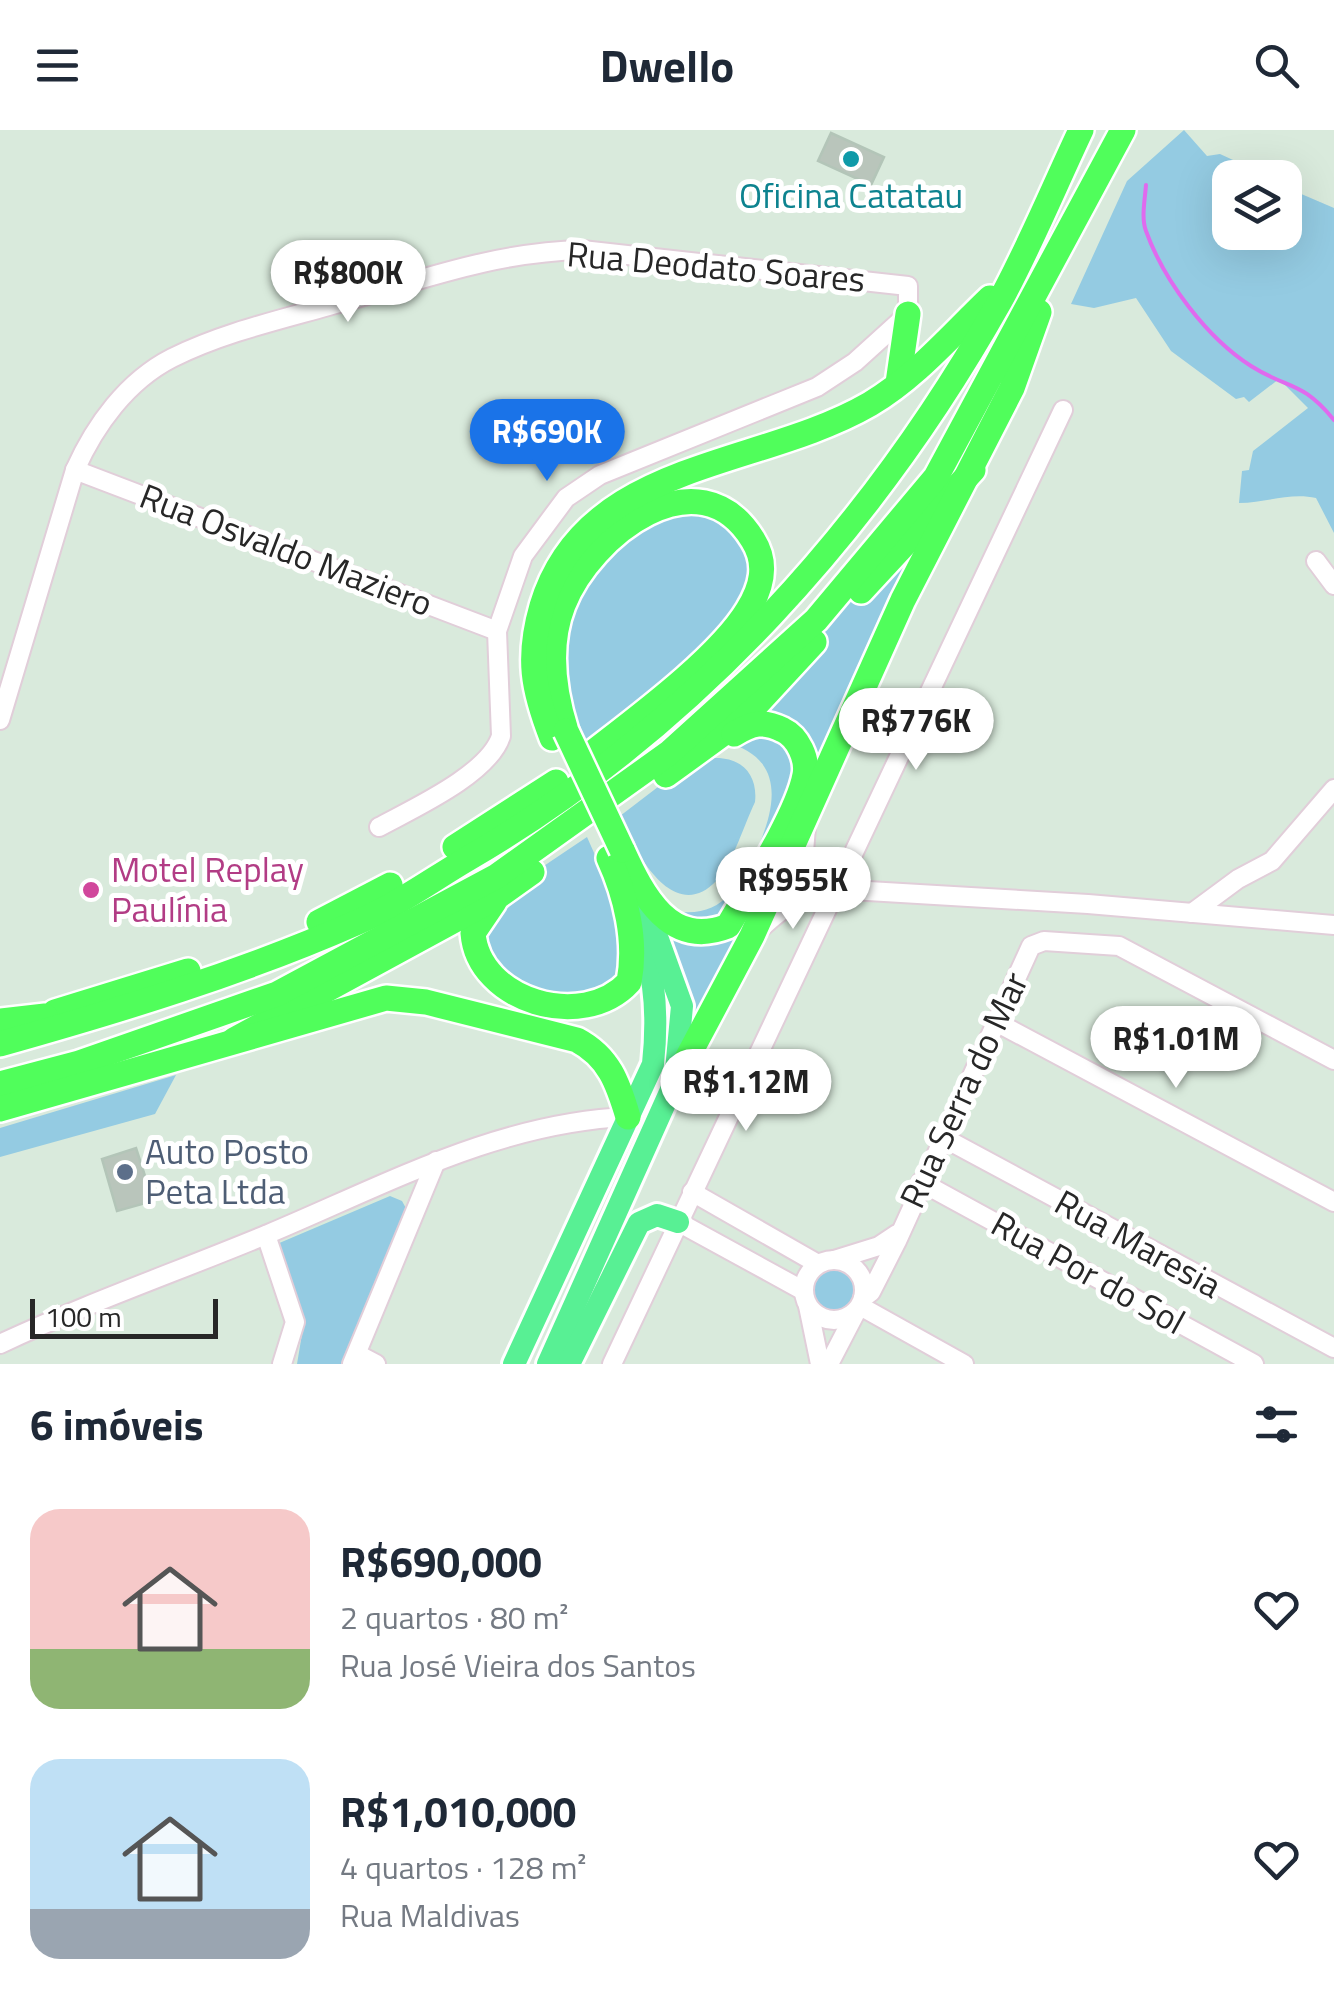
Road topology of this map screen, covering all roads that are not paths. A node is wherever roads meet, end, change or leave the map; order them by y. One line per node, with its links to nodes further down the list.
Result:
1 (1081, 130): 4 (highway)
2 (1123, 130): 3 (highway)
3 (1068, 232): 9 (highway); 31 (highway)
4 (1012, 278): 6 (highway); 28 (highway)
5 (908, 314): 6 (highway); 8 (street, Rua Deodato Soares); 12 (street)
6 (898, 383): 14 (highway)
7 (1063, 410): 20 (street)
8 (75, 470): 12 (street, Rua Osvaldo Maziero); 13 (street, Rua Deodato Soares)
9 (974, 470): 15 (highway); 17 (highway)
10 (1316, 561): 11 (street)
11 (1334, 586)
12 (497, 630): 18 (street)
13 (0, 720)
14 (560, 737): 19 (highway, bridge); 26 (highway)
15 (690, 758): 19 (highway); 21 (highway)
16 (1334, 789): 22 (street)
17 (806, 819): 20 (street); 24 (highway)
18 (379, 827)
19 (620, 864): 21 (highway); 30 (main road); 33 (main road)
20 (833, 891): 22 (street); 24 (street); 37 (street)
21 (497, 898): 27 (highway)
22 (1192, 913): 23 (street)
23 (1334, 925)
24 (752, 936): 30 (highway)
25 (996, 1022): 29 (street, Rua Serra do Mar); 34 (street, Rua Serra do Mar); 38 (street)
26 (0, 1024)
27 (234, 1040): 32 (highway); 33 (highway)
28 (0, 1044)
29 (1334, 1060)
30 (676, 1081): 51 (main road)
31 (0, 1084)
32 (0, 1109)
33 (628, 1116): 35 (street); 47 (main road)
34 (944, 1138): 36 (street, Rua Serra do Mar); 49 (street, Rua Maresia)
35 (436, 1162): 42 (street); 50 (street)
36 (921, 1182): 41 (street, Rua Serra do Mar); 60 (street, Rua Por do Sol)
37 (692, 1192): 39 (street); 40 (street)
38 (1334, 1202)
39 (678, 1222): 43 (street); 51 (main road); 56 (street)
40 (753, 1230): 43 (street); 44 (street)
41 (897, 1234): 44 (street, Rua Serra do Mar); 46 (street, Rua Serra do Mar)
42 (266, 1235): 48 (street); 52 (street)
43 (738, 1255): 45 (street)
44 (826, 1262): 45 (street); 46 (street)
45 (806, 1298): 46 (street); 57 (street)
46 (860, 1305): 58 (street, Rua Serra do Mar); 59 (street)
47 (528, 1334): 54 (main road); 55 (main road)
48 (0, 1344)
49 (1334, 1348)
50 (355, 1359): 53 (street)
51 (556, 1361)
52 (278, 1362)
53 (376, 1364)
54 (504, 1364)
55 (514, 1364)
56 (612, 1364)
57 (820, 1364)
58 (829, 1364)
59 (964, 1364)
60 (1254, 1364)

